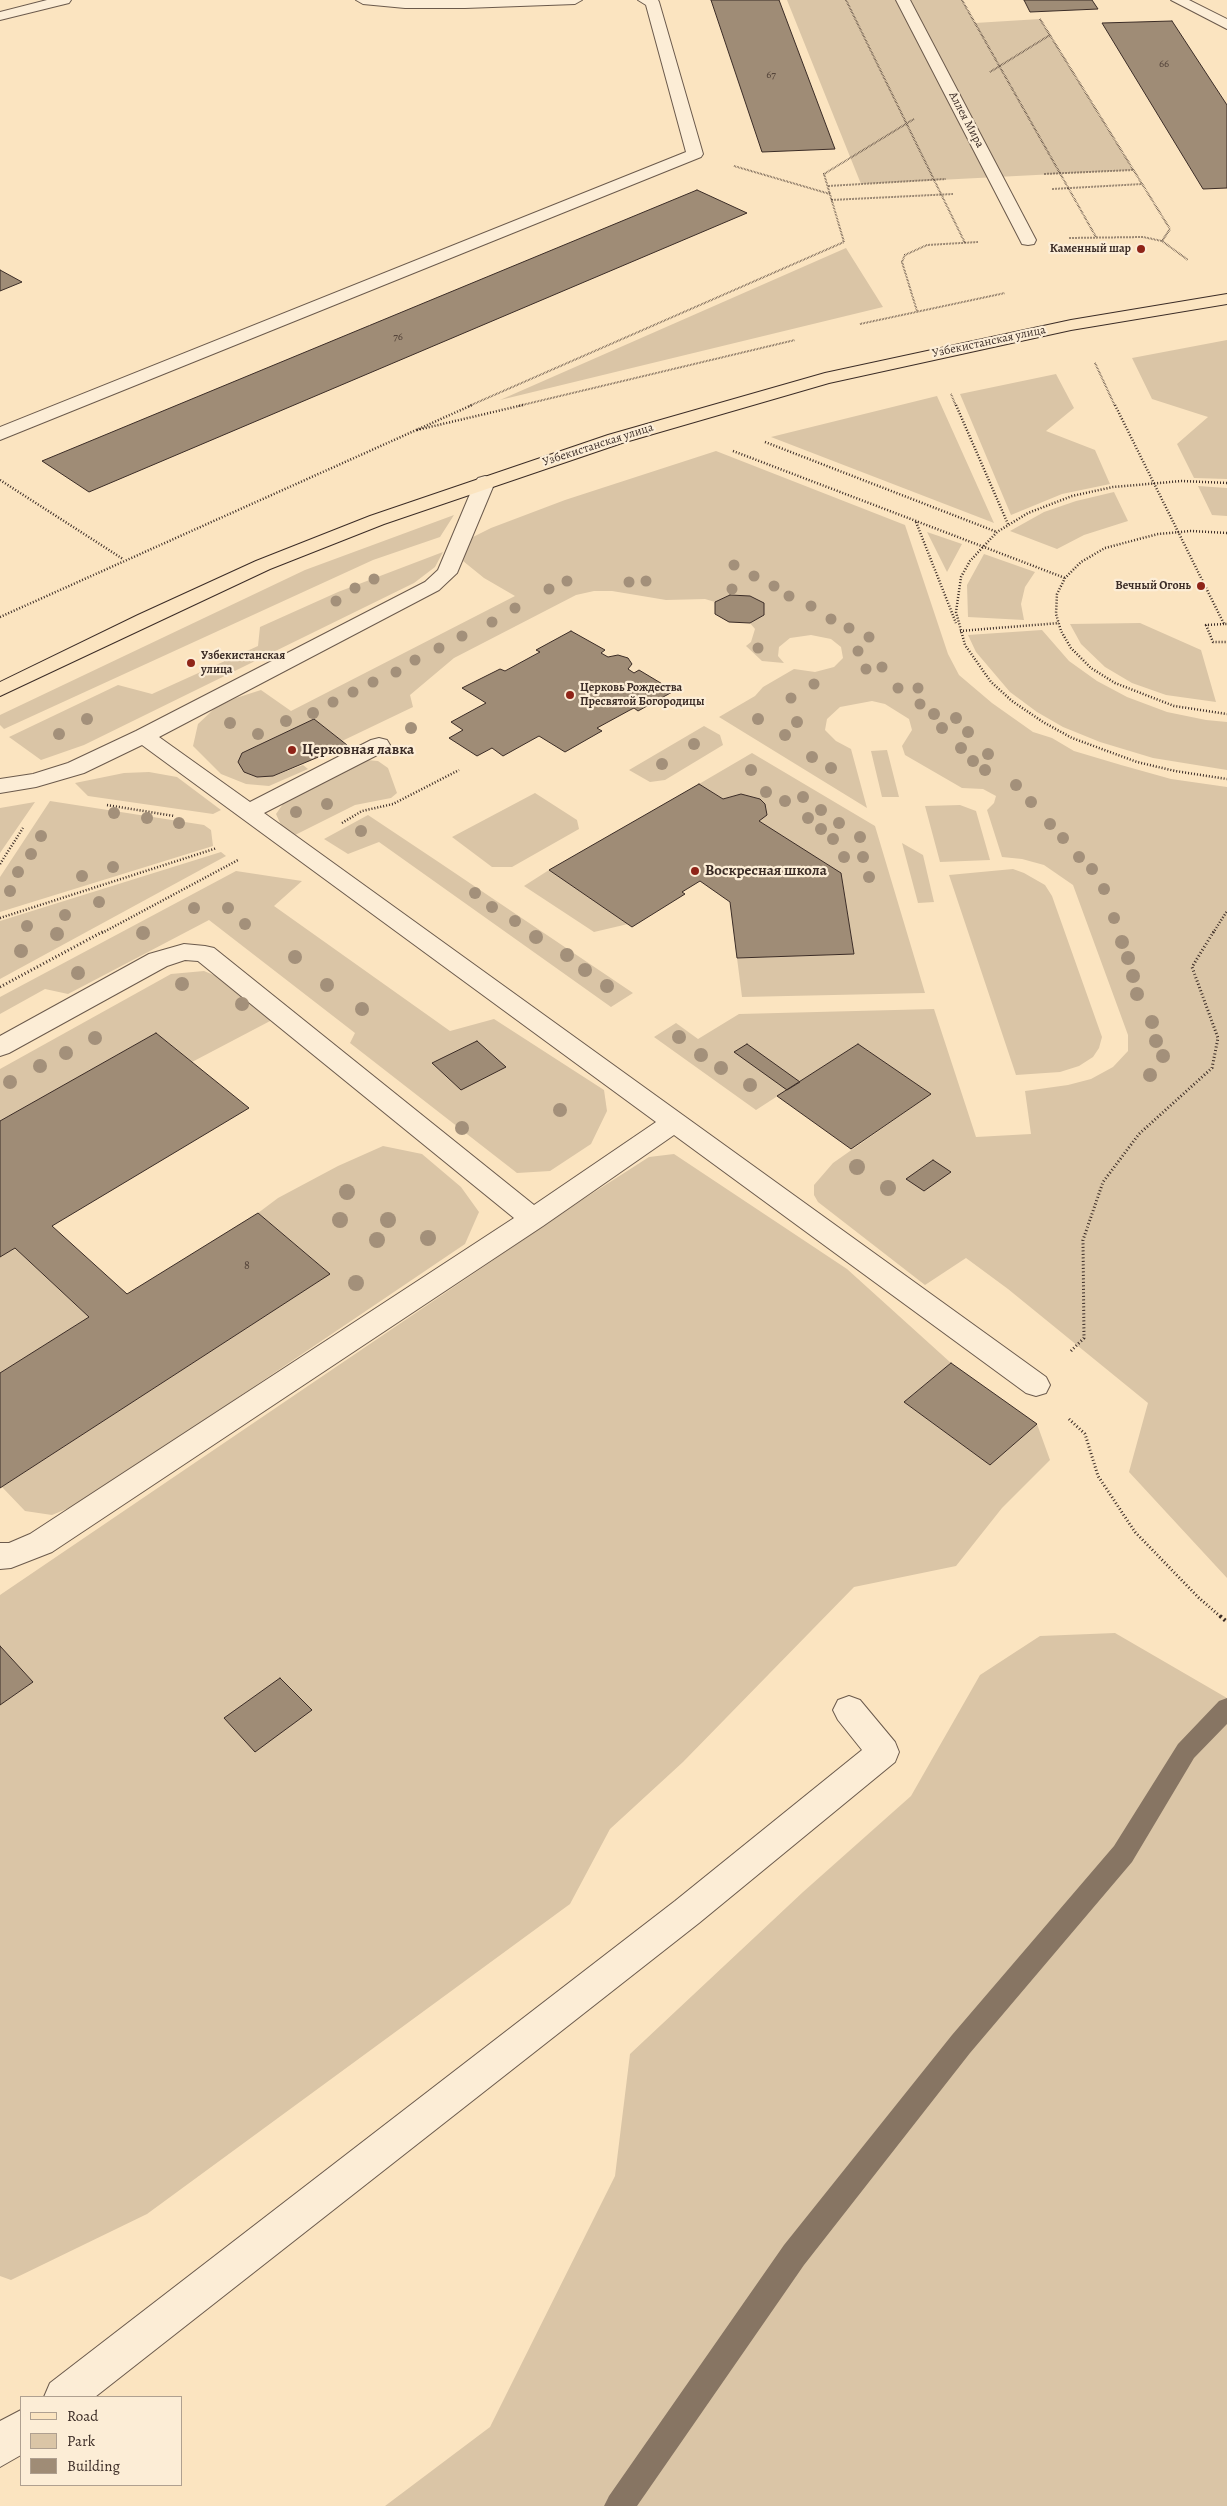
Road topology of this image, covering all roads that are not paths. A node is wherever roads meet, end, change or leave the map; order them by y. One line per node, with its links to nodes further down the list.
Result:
1 (64, 0): 8 (street)
2 (363, 0): 3 (street)
3 (575, 0)
4 (645, 0): 12 (street)
5 (903, 0): 10 (street, Аллея Мира)
6 (1203, 0): 7 (street)
7 (1182, 2): 9 (street)
8 (0, 16)
9 (1227, 24)
10 (1028, 240)
11 (1227, 299): 13 (main road, Узбекистанская улица)
12 (0, 434)
13 (485, 482): 14 (main road, Узбекистанская улица); 15 (street)
14 (0, 690)
15 (144, 736): 17 (street); 18 (street)
16 (378, 745): 18 (street)
17 (0, 786)
18 (248, 812): 20 (street)
19 (0, 1046): 21 (street)
20 (674, 1122): 21 (street); 22 (street)
21 (533, 1218): 23 (street)
22 (1036, 1386)
23 (0, 1556)
24 (849, 1710): 25 (street)
25 (65, 2396)
26 (20, 2431): 27 (street)
27 (0, 2447)

